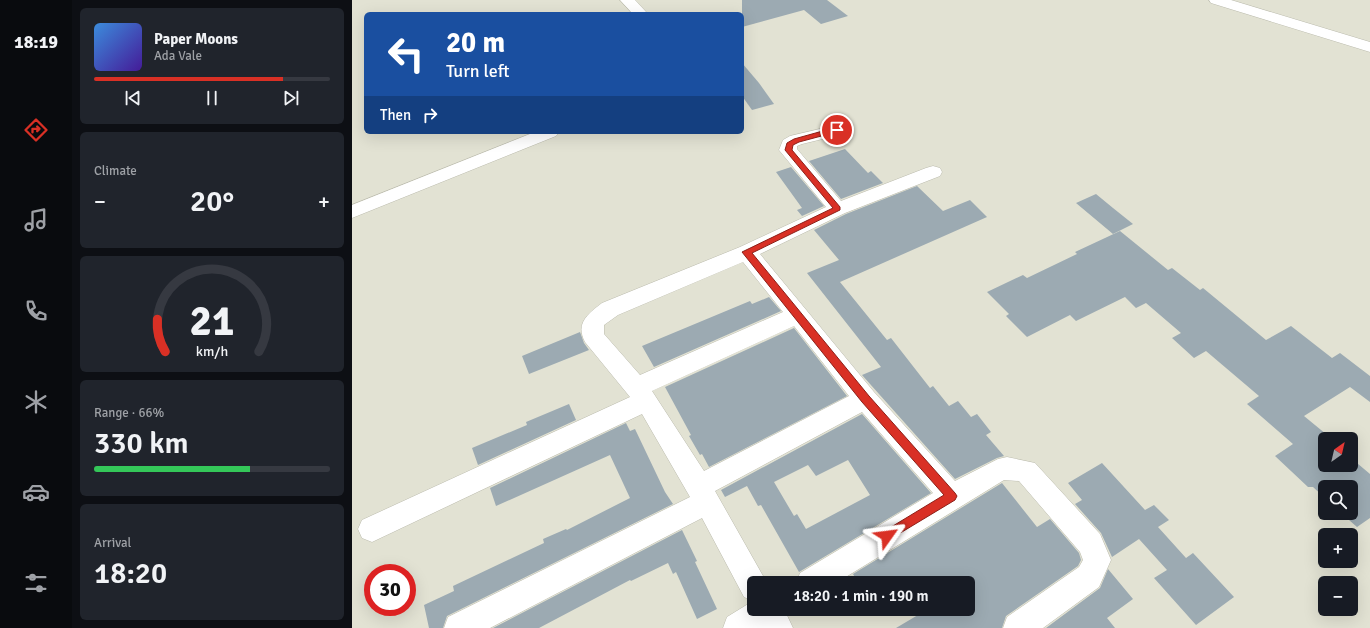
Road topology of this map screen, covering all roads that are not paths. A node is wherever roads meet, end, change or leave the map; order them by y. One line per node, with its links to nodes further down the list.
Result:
1 (627, 0): 3 (street)
2 (1216, 0): 4 (street)
3 (639, 12)
4 (1370, 48)
5 (837, 130): 8 (street)
6 (545, 134): 9 (street)
7 (933, 172): 8 (street)
8 (838, 209): 10 (street)
9 (352, 212)
10 (746, 252): 11 (street); 12 (street)
11 (797, 315): 12 (street); 13 (street)
12 (640, 394): 14 (street); 16 (street)
13 (866, 399): 14 (street); 15 (street)
14 (702, 494): 17 (street); 21 (street)
15 (952, 496): 18 (street); 24 (street)
16 (372, 529)
17 (748, 576)
18 (821, 576)
19 (756, 616): 22 (street)
20 (771, 616): 23 (street)
21 (459, 628)
22 (738, 628)
23 (778, 628)
24 (1018, 628)

